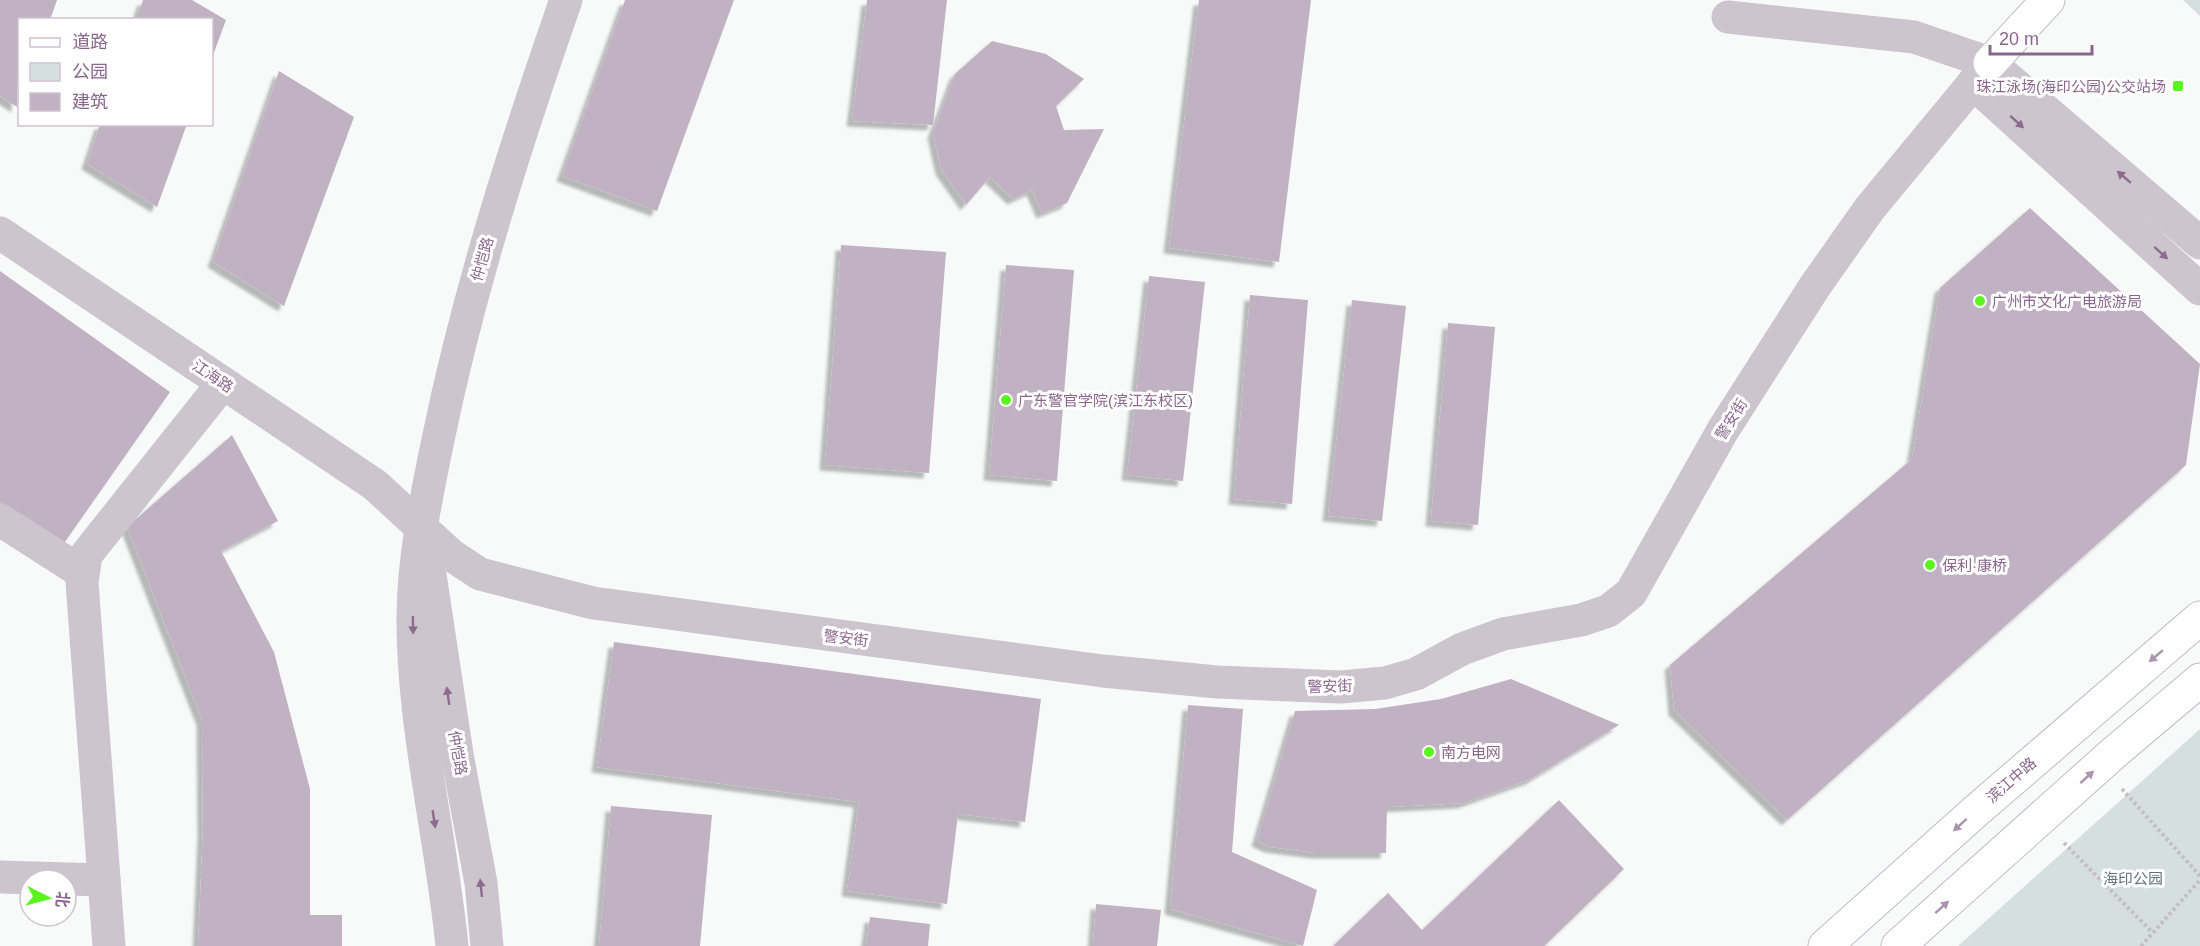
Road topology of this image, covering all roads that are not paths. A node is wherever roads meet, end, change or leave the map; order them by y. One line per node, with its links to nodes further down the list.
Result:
1 (567, 0): 10 (street, 仲恺路)
2 (2048, 0): 4 (main road)
3 (1728, 17): 4 (street)
4 (1982, 73): 6 (street, one-way to 4); 7 (street, one-way to 7); 10 (street, 警安街)
5 (0, 233): 8 (street, 江海路)
6 (2200, 243)
7 (2200, 289)
8 (223, 383): 10 (street, 江海路); 11 (street)
9 (0, 520): 11 (street)
10 (420, 525): 17 (street, 仲恺路, one-way to 17); 18 (street, 仲恺路, one-way to 10)
11 (83, 573): 15 (street)
12 (2200, 618): 19 (main road, 滨江中路, one-way to 19)
13 (2200, 680): 20 (main road, one-way to 13)
14 (0, 877): 15 (street)
15 (104, 880): 16 (street)
16 (110, 946)
17 (452, 946)
18 (487, 946)
19 (1826, 946)
20 (1898, 946)

